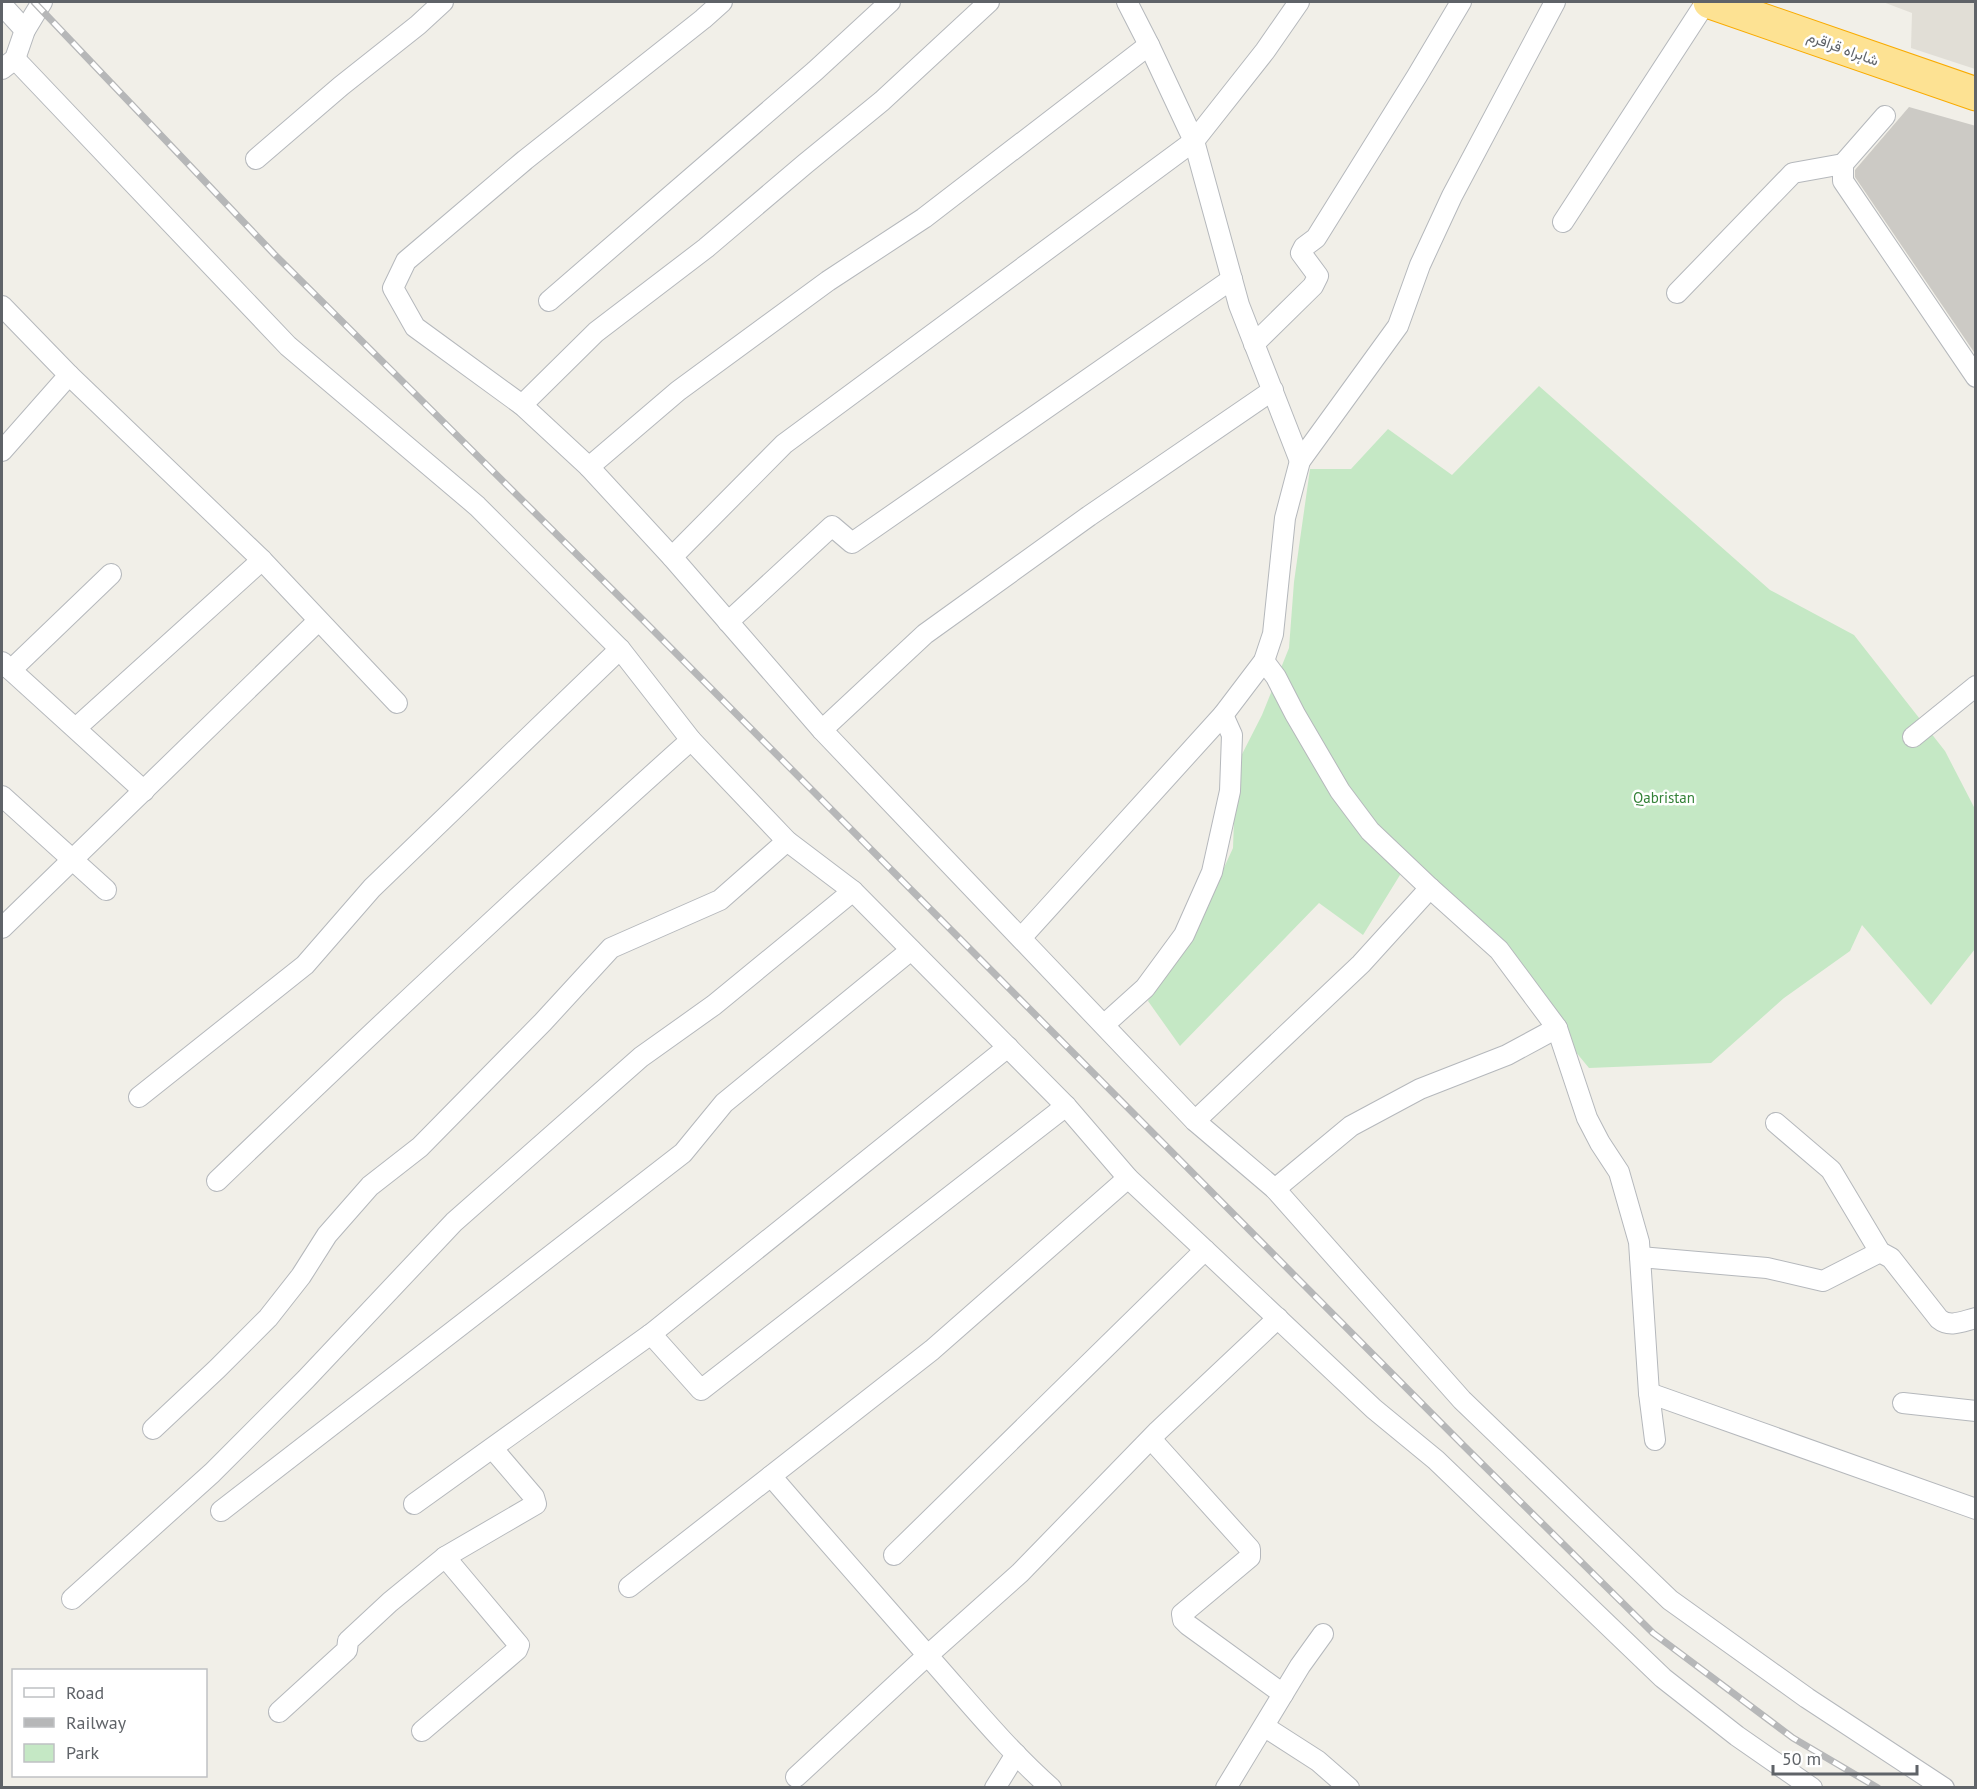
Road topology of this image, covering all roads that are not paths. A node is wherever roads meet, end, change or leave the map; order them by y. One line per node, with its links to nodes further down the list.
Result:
1 (42, 2): 12 (street)
2 (443, 2): 18 (street)
3 (722, 2): 29 (street)
4 (890, 2): 23 (street)
5 (989, 2): 29 (street)
6 (1127, 2): 13 (street)
7 (1299, 2): 17 (street)
8 (1461, 2): 25 (street)
9 (1556, 2): 31 (street)
10 (1708, 2): 15 (highway, شاہراہ قراقرم); 20 (street)
11 (2, 5): 12 (street)
12 (25, 30): 14 (street)
13 (1149, 45): 17 (street); 32 (street)
14 (8, 64): 38 (street)
15 (1976, 94)
16 (1885, 116): 19 (street)
17 (1194, 141): 21 (street); 33 (street)
18 (256, 159)
19 (1843, 164): 22 (street); 27 (street)
20 (1563, 222)
21 (1232, 279): 25 (street); 37 (street)
22 (1677, 293)
23 (549, 301)
24 (2, 306): 26 (street)
25 (1254, 344): 28 (street)
26 (69, 375): 30 (street); 34 (street)
27 (1976, 377)
28 (1272, 390): 31 (street); 45 (street)
29 (522, 405): 32 (street)
30 (2, 452)
31 (1300, 461): 39 (street)
32 (590, 467): 33 (street)
33 (672, 557): 37 (street)
34 (262, 560): 36 (street); 44 (street)
35 (111, 574): 40 (street)
36 (318, 621): 42 (street); 48 (street)
37 (728, 622): 45 (street)
38 (620, 648): 47 (street); 61 (street)
39 (1264, 661): 43 (street); 52 (street)
40 (6, 666): 44 (street)
41 (1976, 686): 46 (street)
42 (397, 703)
43 (1223, 716): 56 (street); 58 (street)
44 (76, 728): 48 (street)
45 (822, 729): 56 (street)
46 (1913, 737)
47 (691, 740): 50 (street); 66 (street)
48 (144, 791): 51 (street)
49 (2, 796): 51 (street)
50 (787, 841): 54 (street); 77 (street)
51 (72, 860): 53 (street); 55 (street)
52 (1430, 888): 59 (street); 63 (street)
53 (106, 890)
54 (853, 891): 57 (street); 88 (street)
55 (2, 928)
56 (1021, 938): 58 (street)
57 (911, 950): 60 (street); 84 (street)
58 (1105, 1024): 63 (street)
59 (1557, 1029): 67 (street); 70 (street)
60 (1008, 1047): 62 (street); 73 (street)
61 (139, 1097)
62 (1066, 1106): 65 (street); 73 (street)
63 (1196, 1121): 67 (street)
64 (1776, 1123): 69 (street)
65 (1128, 1178): 68 (street); 81 (street)
66 (217, 1181)
67 (1275, 1189): 102 (street)
68 (1205, 1250): 71 (street); 85 (street)
69 (1880, 1252): 70 (street); 72 (street)
70 (1640, 1257): 74 (street)
71 (1278, 1318): 78 (street); 101 (street)
72 (1976, 1318)
73 (651, 1334): 80 (street)
74 (1649, 1393): 79 (street); 83 (street)
75 (1903, 1402): 76 (street)
76 (1976, 1411)
77 (153, 1429)
78 (1151, 1438): 90 (street); 91 (street)
79 (1655, 1440)
80 (493, 1449): 82 (street); 86 (street)
81 (771, 1476): 87 (street); 90 (street)
82 (414, 1504)
83 (1976, 1509)
84 (221, 1511)
85 (894, 1555)
86 (445, 1557): 92 (street); 94 (street)
87 (629, 1587)
88 (72, 1599)
89 (1323, 1634): 91 (street)
90 (928, 1656): 95 (street); 96 (street)
91 (1283, 1694): 93 (street)
92 (279, 1712)
93 (1265, 1726): 99 (street); 100 (street)
94 (422, 1731)
95 (1016, 1754): 97 (street); 98 (street)
96 (796, 1778)
97 (995, 1788)
98 (1051, 1788)
99 (1227, 1788)
100 (1349, 1788)
101 (1812, 1788)
102 (1944, 1788)

